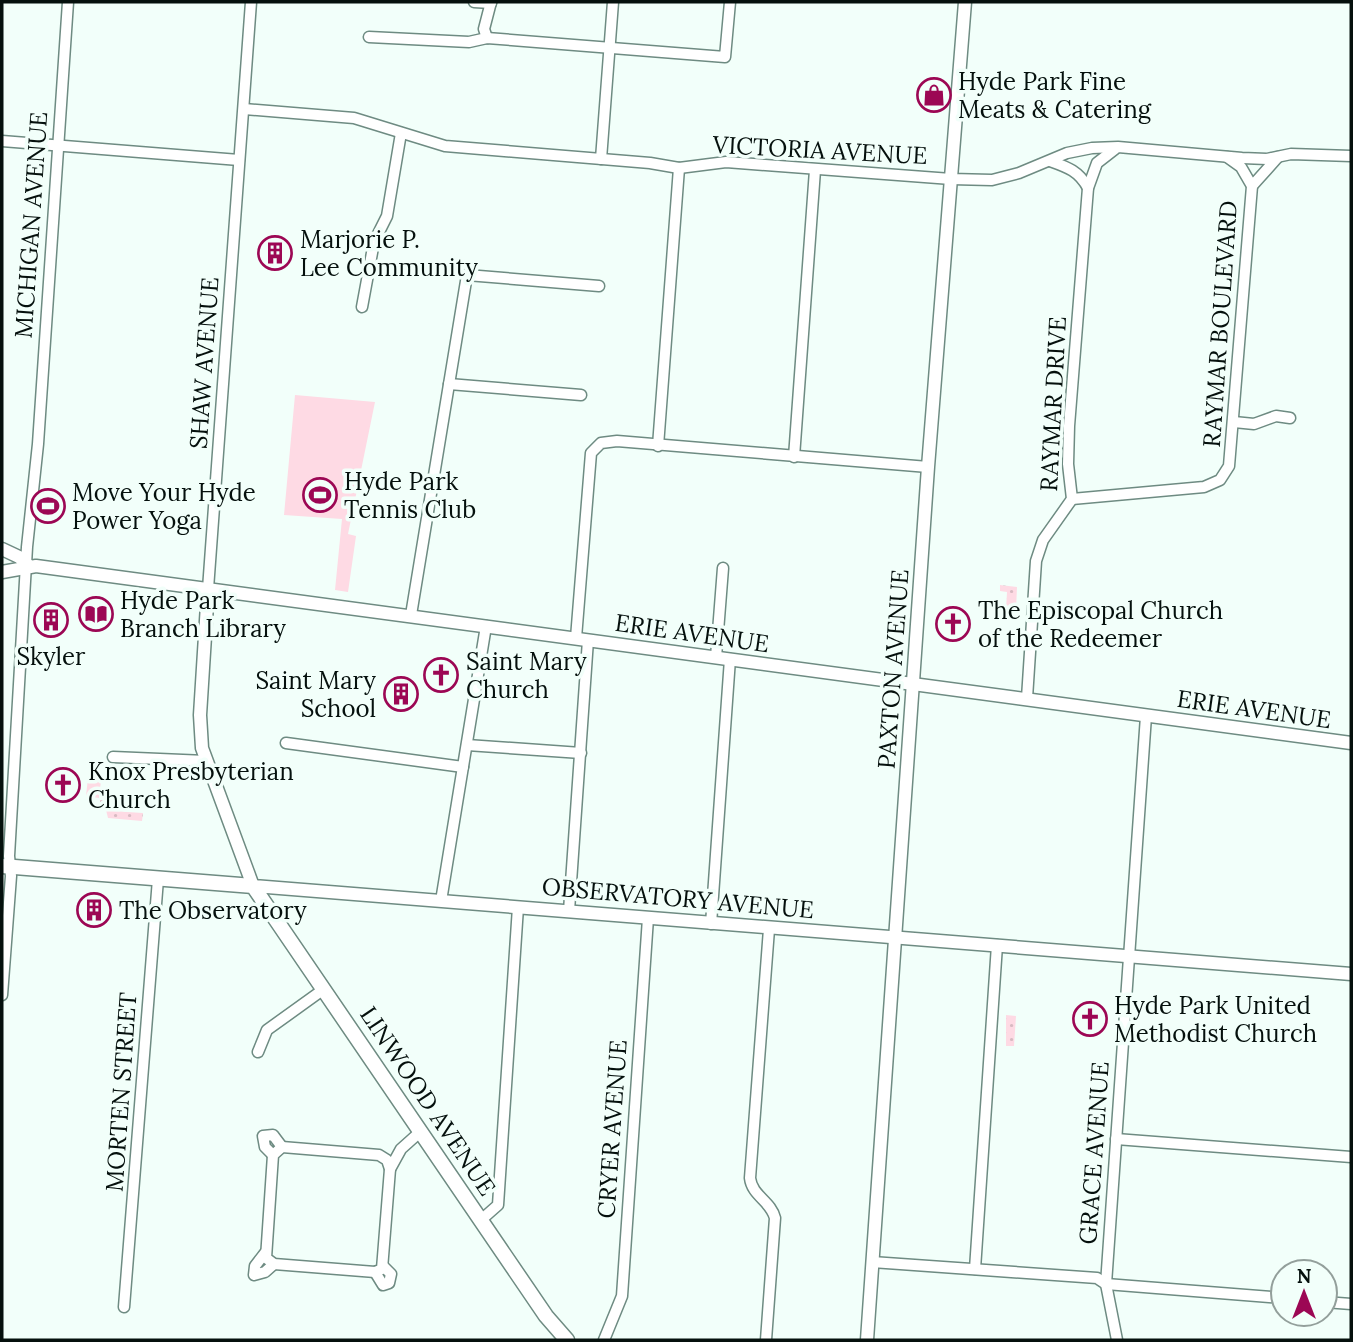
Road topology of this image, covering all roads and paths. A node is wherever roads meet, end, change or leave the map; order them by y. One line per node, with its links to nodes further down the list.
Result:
1 (68, 2): 14 (street, MICHIGAN AVENUE)
2 (251, 2): 11 (street, SHAW AVENUE)
3 (474, 2): 4 (street)
4 (491, 2): 9 (street)
5 (613, 2): 10 (street)
6 (730, 2): 10 (street)
7 (965, 2): 24 (street, PAXTON AVENUE)
8 (369, 37): 9 (street)
9 (487, 38): 10 (street)
10 (609, 48): 19 (street)
11 (244, 109): 12 (street, VICTORIA AVENUE); 20 (street, SHAW AVENUE)
12 (401, 133): 19 (street, VICTORIA AVENUE); 28 (street)
13 (2, 142): 14 (street)
14 (58, 146): 20 (street); 38 (street, MICHIGAN AVENUE)
15 (1118, 147): 17 (street, VICTORIA AVENUE); 21 (street, VICTORIA AVENUE); 26 (street, RAYMAR DRIVE)
16 (1351, 156): 18 (street, VICTORIA AVENUE)
17 (1227, 157): 18 (street, VICTORIA AVENUE); 25 (street, RAYMAR BOULEVARD)
18 (1278, 157): 25 (street, RAYMAR BOULEVARD)
19 (601, 159): 22 (street, VICTORIA AVENUE)
20 (239, 160): 41 (street, SHAW AVENUE)
21 (1050, 161): 24 (street, VICTORIA AVENUE); 26 (street)
22 (679, 169): 23 (street, VICTORIA AVENUE); 33 (street)
23 (815, 170): 24 (street, VICTORIA AVENUE); 34 (street)
24 (951, 180): 35 (street, PAXTON AVENUE)
25 (1252, 186): 32 (street, RAYMAR BOULEVARD)
26 (1088, 188): 36 (street, RAYMAR DRIVE)
27 (599, 286): 29 (street)
28 (362, 307)
29 (449, 384): 30 (street); 42 (street)
30 (581, 395)
31 (1290, 418): 32 (street)
32 (1234, 422): 36 (street, RAYMAR BOULEVARD)
33 (658, 446): 34 (street); 44 (street)
34 (794, 457): 35 (street)
35 (928, 467): 47 (street, PAXTON AVENUE)
36 (1072, 499): 48 (street, RAYMAR DRIVE)
37 (2, 549): 38 (street, ERIE AVENUE)
38 (28, 565): 40 (street, ERIE AVENUE); 41 (street, ERIE AVENUE); 57 (street, MICHIGAN AVENUE)
39 (723, 568): 45 (street)
40 (2, 572)
41 (208, 589): 42 (street, ERIE AVENUE); 55 (street, SHAW AVENUE)
42 (411, 615): 43 (street, ERIE AVENUE)
43 (486, 626): 44 (street, ERIE AVENUE); 52 (street)
44 (582, 639): 45 (street, ERIE AVENUE); 53 (street)
45 (716, 657): 46 (street, ERIE AVENUE)
46 (730, 659): 47 (street, ERIE AVENUE); 64 (street)
47 (914, 683): 48 (street, ERIE AVENUE); 66 (street, PAXTON AVENUE)
48 (1027, 698): 49 (street, ERIE AVENUE)
49 (1146, 716): 51 (street, ERIE AVENUE); 68 (street, GRACE AVENUE)
50 (286, 743): 56 (street)
51 (1351, 743)
52 (467, 745): 53 (street); 56 (street)
53 (581, 753): 62 (street)
54 (113, 757): 55 (street)
55 (206, 761): 59 (street, SHAW AVENUE)
56 (463, 767): 60 (street)
57 (6, 866): 58 (main road, OBSERVATORY AVENUE); 71 (street, MICHIGAN AVENUE)
58 (158, 879): 59 (main road, OBSERVATORY AVENUE); 86 (street, MORTEN STREET)
59 (253, 886): 60 (street, OBSERVATORY AVENUE); 70 (main road, LINWOOD AVENUE)
60 (441, 901): 61 (street, OBSERVATORY AVENUE)
61 (518, 907): 62 (street, OBSERVATORY AVENUE); 79 (street)
62 (569, 911): 63 (street, OBSERVATORY AVENUE)
63 (648, 918): 64 (street, OBSERVATORY AVENUE); 88 (street, CRYER AVENUE)
64 (711, 924): 65 (street, OBSERVATORY AVENUE)
65 (769, 929): 66 (street, OBSERVATORY AVENUE); 89 (street)
66 (894, 937): 67 (street, OBSERVATORY AVENUE); 81 (street, PAXTON AVENUE)
67 (997, 945): 68 (street, OBSERVATORY AVENUE); 83 (street)
68 (1129, 956): 69 (street, OBSERVATORY AVENUE); 74 (street, GRACE AVENUE)
69 (1351, 974)
70 (324, 989): 72 (street); 73 (main road, LINWOOD AVENUE)
71 (2, 995)
72 (258, 1052)
73 (420, 1132): 75 (street); 79 (main road, LINWOOD AVENUE)
74 (1116, 1139): 77 (street); 84 (street, GRACE AVENUE)
75 (401, 1149): 76 (street); 78 (street)
76 (379, 1155): 78 (street); 80 (street)
77 (1351, 1157)
78 (390, 1169): 82 (street)
79 (481, 1220): 87 (main road, LINWOOD AVENUE)
80 (265, 1253): 82 (street); 82 (street)
81 (872, 1262): 83 (street); 90 (street, PAXTON AVENUE)
82 (274, 1264)
83 (975, 1269): 84 (street)
84 (1106, 1284): 85 (street); 91 (street, GRACE AVENUE)
85 (1269, 1297)
86 (124, 1307)
87 (567, 1340)
88 (604, 1340)
89 (766, 1340)
90 (867, 1340)
91 (1117, 1340)

